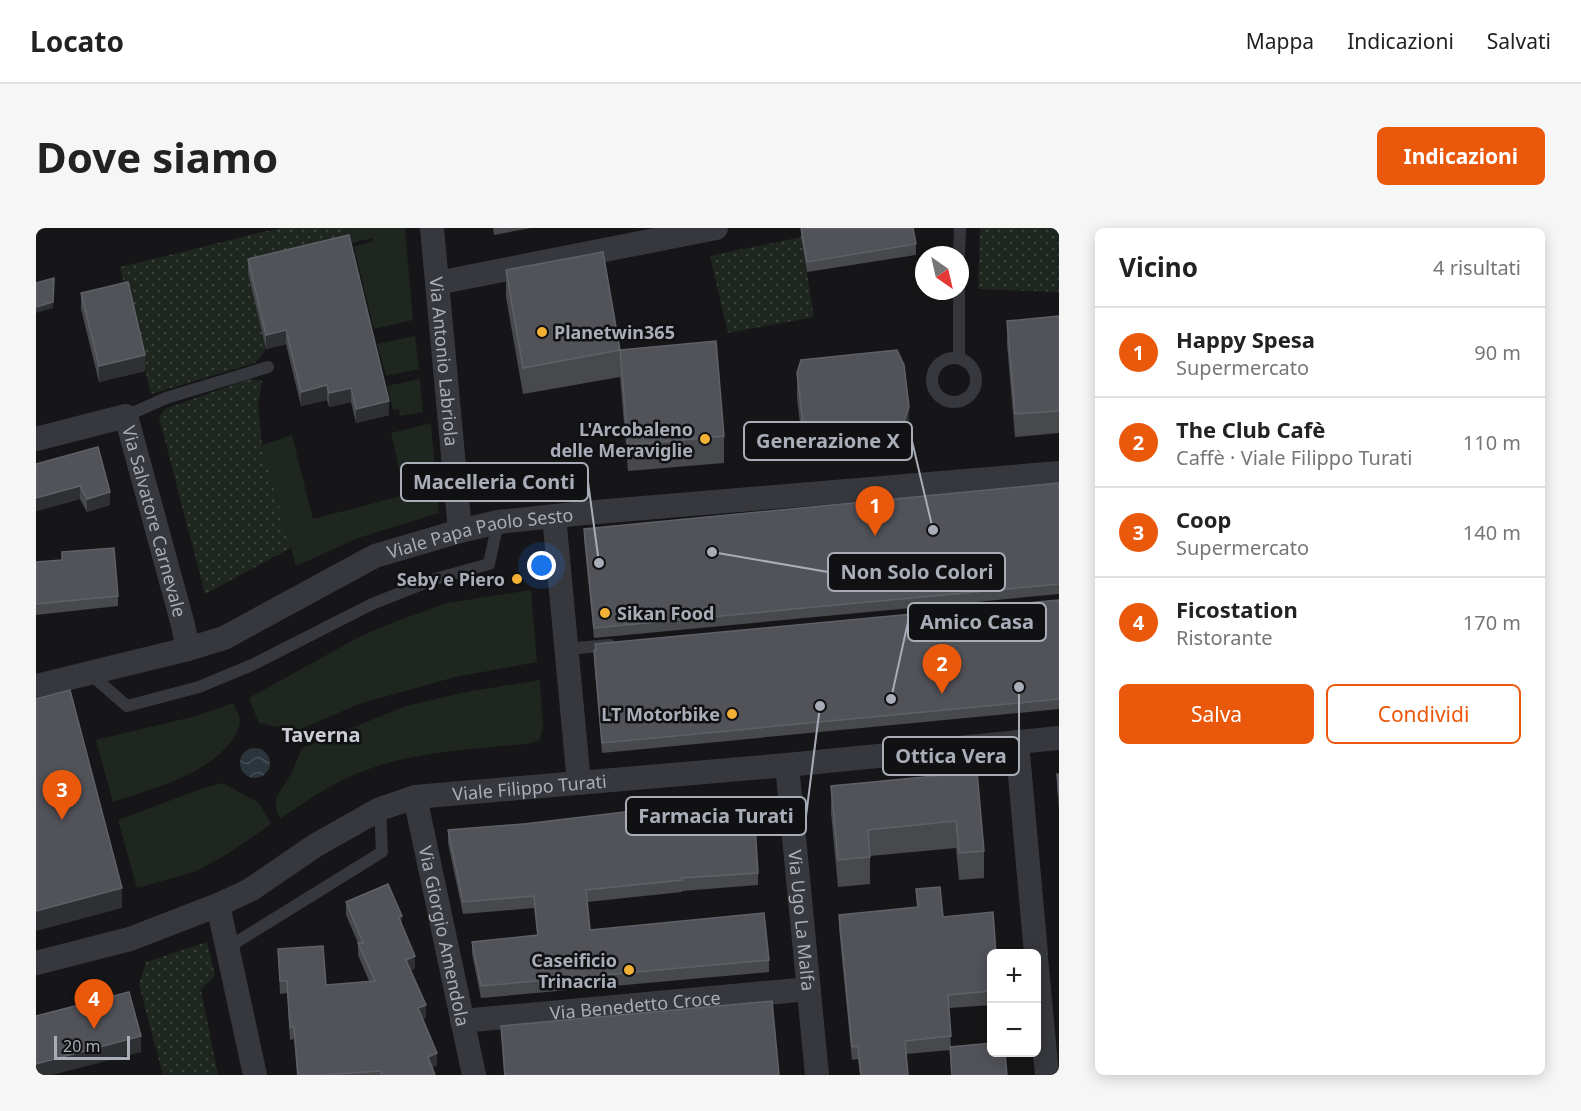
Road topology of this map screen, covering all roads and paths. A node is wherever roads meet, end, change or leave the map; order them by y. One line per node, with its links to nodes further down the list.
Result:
1 (432, 228): 5 (street, Via Antonio Labriola)
2 (716, 228): 5 (street)
3 (960, 228): 4 (lane)
4 (959, 246)
5 (437, 284): 14 (street, Via Antonio Labriola)
6 (959, 300): 7 (lane)
7 (958, 358)
8 (268, 368): 9 (lane)
9 (126, 416): 10 (street, Via Salvatore Carnevale); 16 (street, Via Salvatore Carnevale)
10 (36, 439)
11 (1059, 473): 12 (street, Viale Papa Paolo Sesto)
12 (554, 516): 13 (street, Viale Papa Paolo Sesto); 17 (street)
13 (498, 522): 14 (street, Viale Papa Paolo Sesto); 18 (lane)
14 (460, 531): 16 (street, Viale Papa Paolo Sesto)
15 (616, 645): 17 (lane)
16 (188, 649): 18 (street, Viale Papa Paolo Sesto)
17 (567, 649): 23 (street)
18 (88, 672): 19 (street, Viale Papa Paolo Sesto)
19 (36, 686)
20 (1059, 738): 21 (street, Viale Filippo Turati)
21 (1017, 742): 22 (street, Viale Filippo Turati); 28 (street)
22 (787, 765): 23 (street, Viale Filippo Turati); 30 (street, Via Ugo La Malfa)
23 (579, 783): 24 (street, Viale Filippo Turati)
24 (415, 797): 25 (street, Viale Filippo Turati); 32 (street, Via Giorgio Amendola)
25 (380, 809): 26 (street, Viale Filippo Turati); 27 (lane)
26 (219, 905): 27 (street); 29 (street, Viale Filippo Turati)
27 (227, 948): 33 (street)
28 (1035, 949)
29 (36, 963)
30 (809, 989): 32 (street, Via Benedetto Croce); 35 (street, Via Ugo La Malfa)
31 (1040, 1003): 36 (street)
32 (462, 1021): 34 (street, Via Giorgio Amendola)
33 (255, 1075)
34 (474, 1075)
35 (817, 1075)
36 (1047, 1075)

